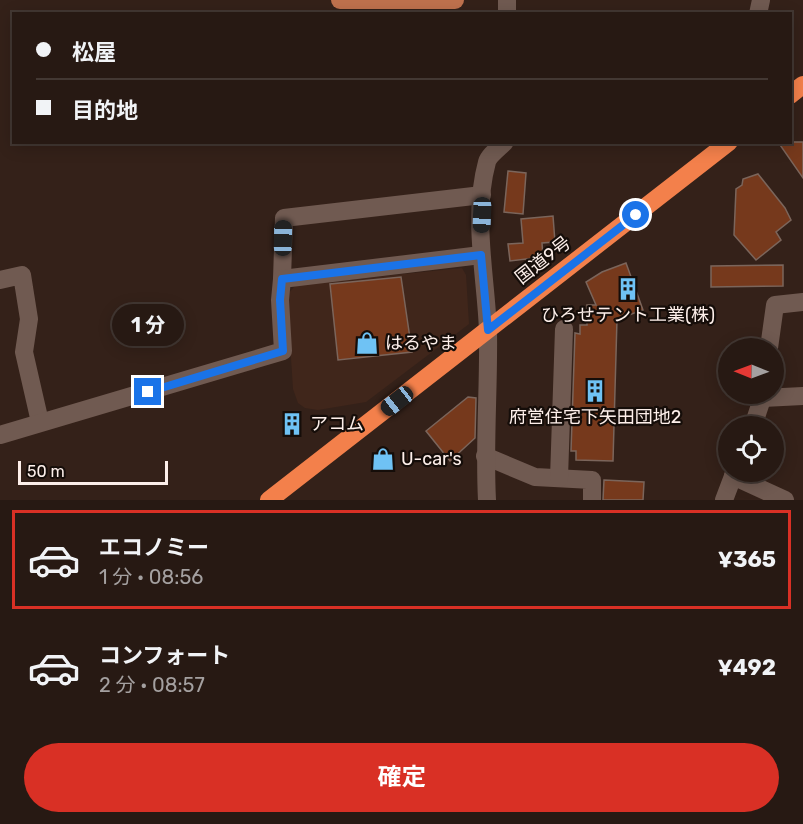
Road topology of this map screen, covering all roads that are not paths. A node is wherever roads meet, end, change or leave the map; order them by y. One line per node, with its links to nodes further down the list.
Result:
1 (340, 0): 2 (main road)
2 (347, 0): 3 (main road)
3 (455, 0)
4 (503, 144): 6 (street)
5 (726, 144): 12 (highway, 国道9号)
6 (482, 195): 7 (street); 8 (street)
7 (481, 255): 8 (street); 12 (street)
8 (282, 279): 16 (street)
9 (0, 280): 16 (street)
10 (803, 302): 13 (street)
11 (564, 329): 19 (street)
12 (488, 330): 18 (street); 22 (highway, 国道9号)
13 (770, 338)
14 (784, 396): 15 (street)
15 (803, 396)
16 (40, 422): 17 (street)
17 (0, 435)
18 (485, 456): 19 (street); 23 (street)
19 (559, 478): 24 (street)
20 (731, 482): 25 (street)
21 (751, 482): 26 (street)
22 (269, 500)
23 (487, 500)
24 (592, 500)
25 (724, 500)
26 (786, 500)

